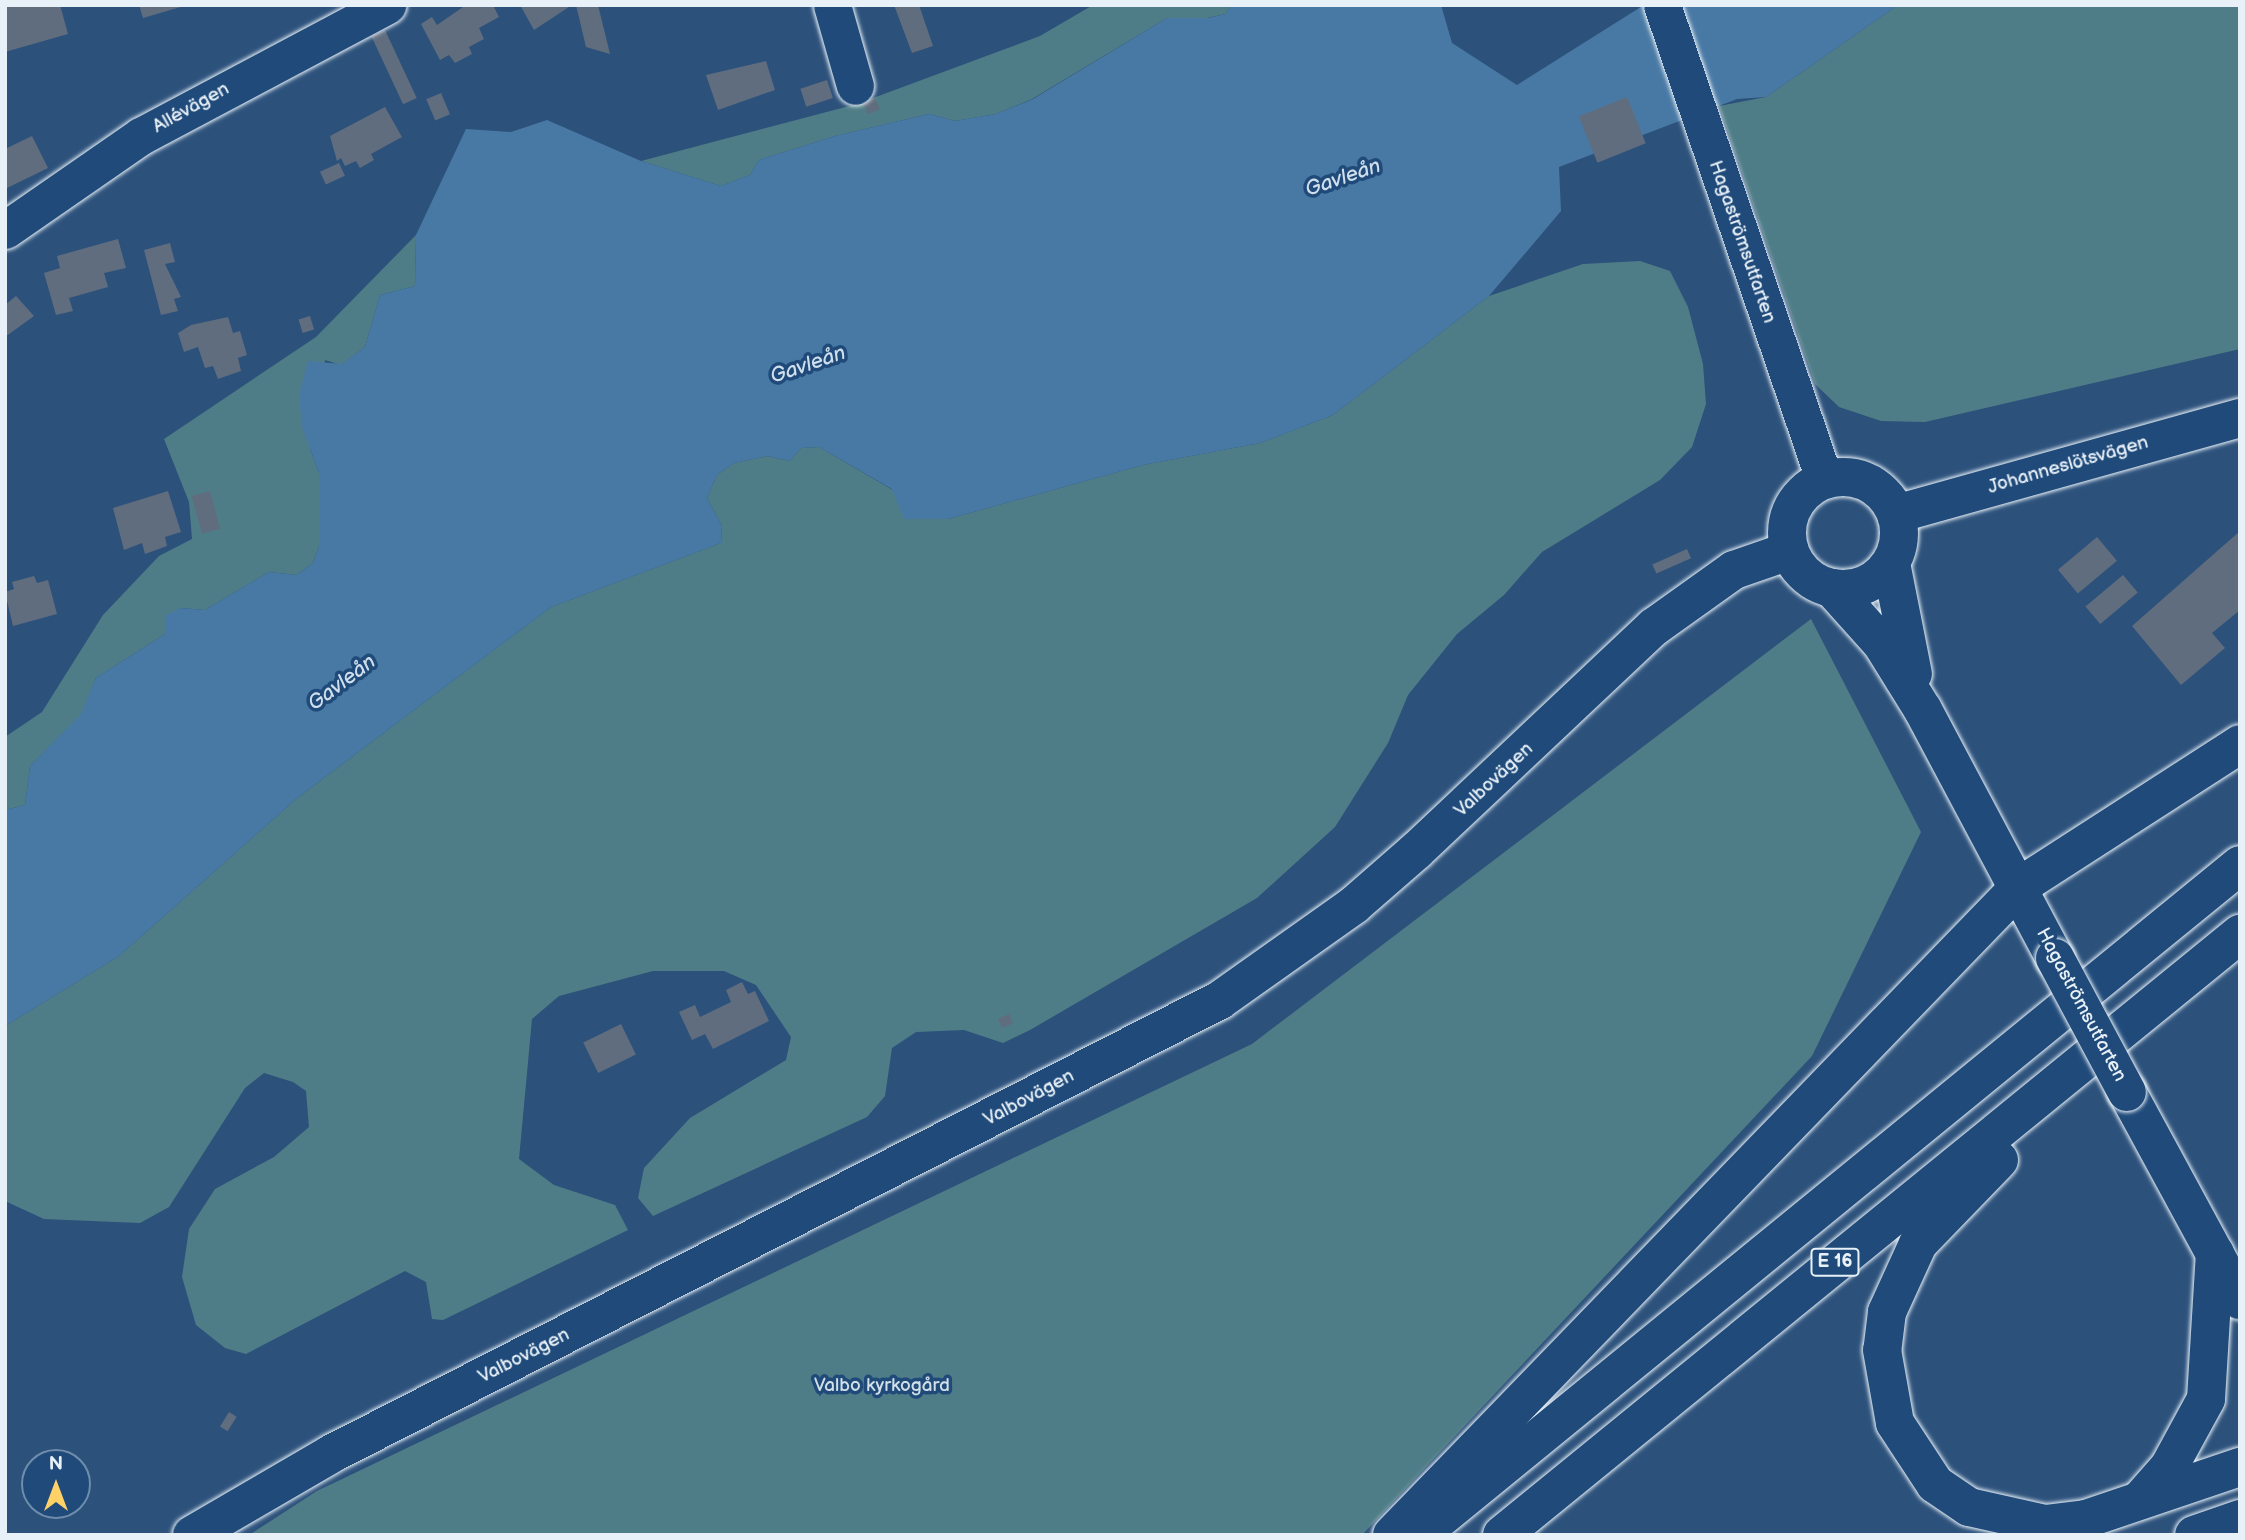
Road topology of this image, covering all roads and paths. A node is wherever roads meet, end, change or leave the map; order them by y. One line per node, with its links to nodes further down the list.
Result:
1 (387, 5): 5 (street, Allévägen)
2 (832, 5): 4 (street)
3 (1662, 5): 7 (street, Hagaströmsutfarten)
4 (855, 86)
5 (5, 230)
6 (2240, 418): 8 (main road, Johanneslötsvägen)
7 (1824, 479): 8 (main road); 9 (main road)
8 (1896, 514): 10 (main road, Hagaströmsutfarten)
9 (1789, 551): 11 (main road, Hagaströmsutfarten); 23 (main road, Valbovägen)
10 (1891, 563): 11 (main road); 12 (main road, Hagaströmsutfarten)
11 (1832, 588): 12 (main road, Hagaströmsutfarten)
12 (1923, 710): 15 (main road, Hagaströmsutfarten)
13 (2240, 744): 15 (main road)
14 (2240, 865): 25 (main road, E 16)
15 (2020, 886): 18 (main road, Hagaströmsutfarten, bridge); 24 (main road)
16 (2240, 934): 17 (main road, E 16)
17 (2170, 992): 21 (main road); 26 (main road, E 16)
18 (2215, 1253): 19 (main road, Hagaströmsutfarten); 21 (main road)
19 (2240, 1300)
20 (2240, 1467): 21 (main road)
21 (2139, 1502)
22 (2240, 1519): 27 (main road)
23 (192, 1535)
24 (1392, 1535)
25 (1419, 1535)
26 (1502, 1535)
27 (2194, 1535)

